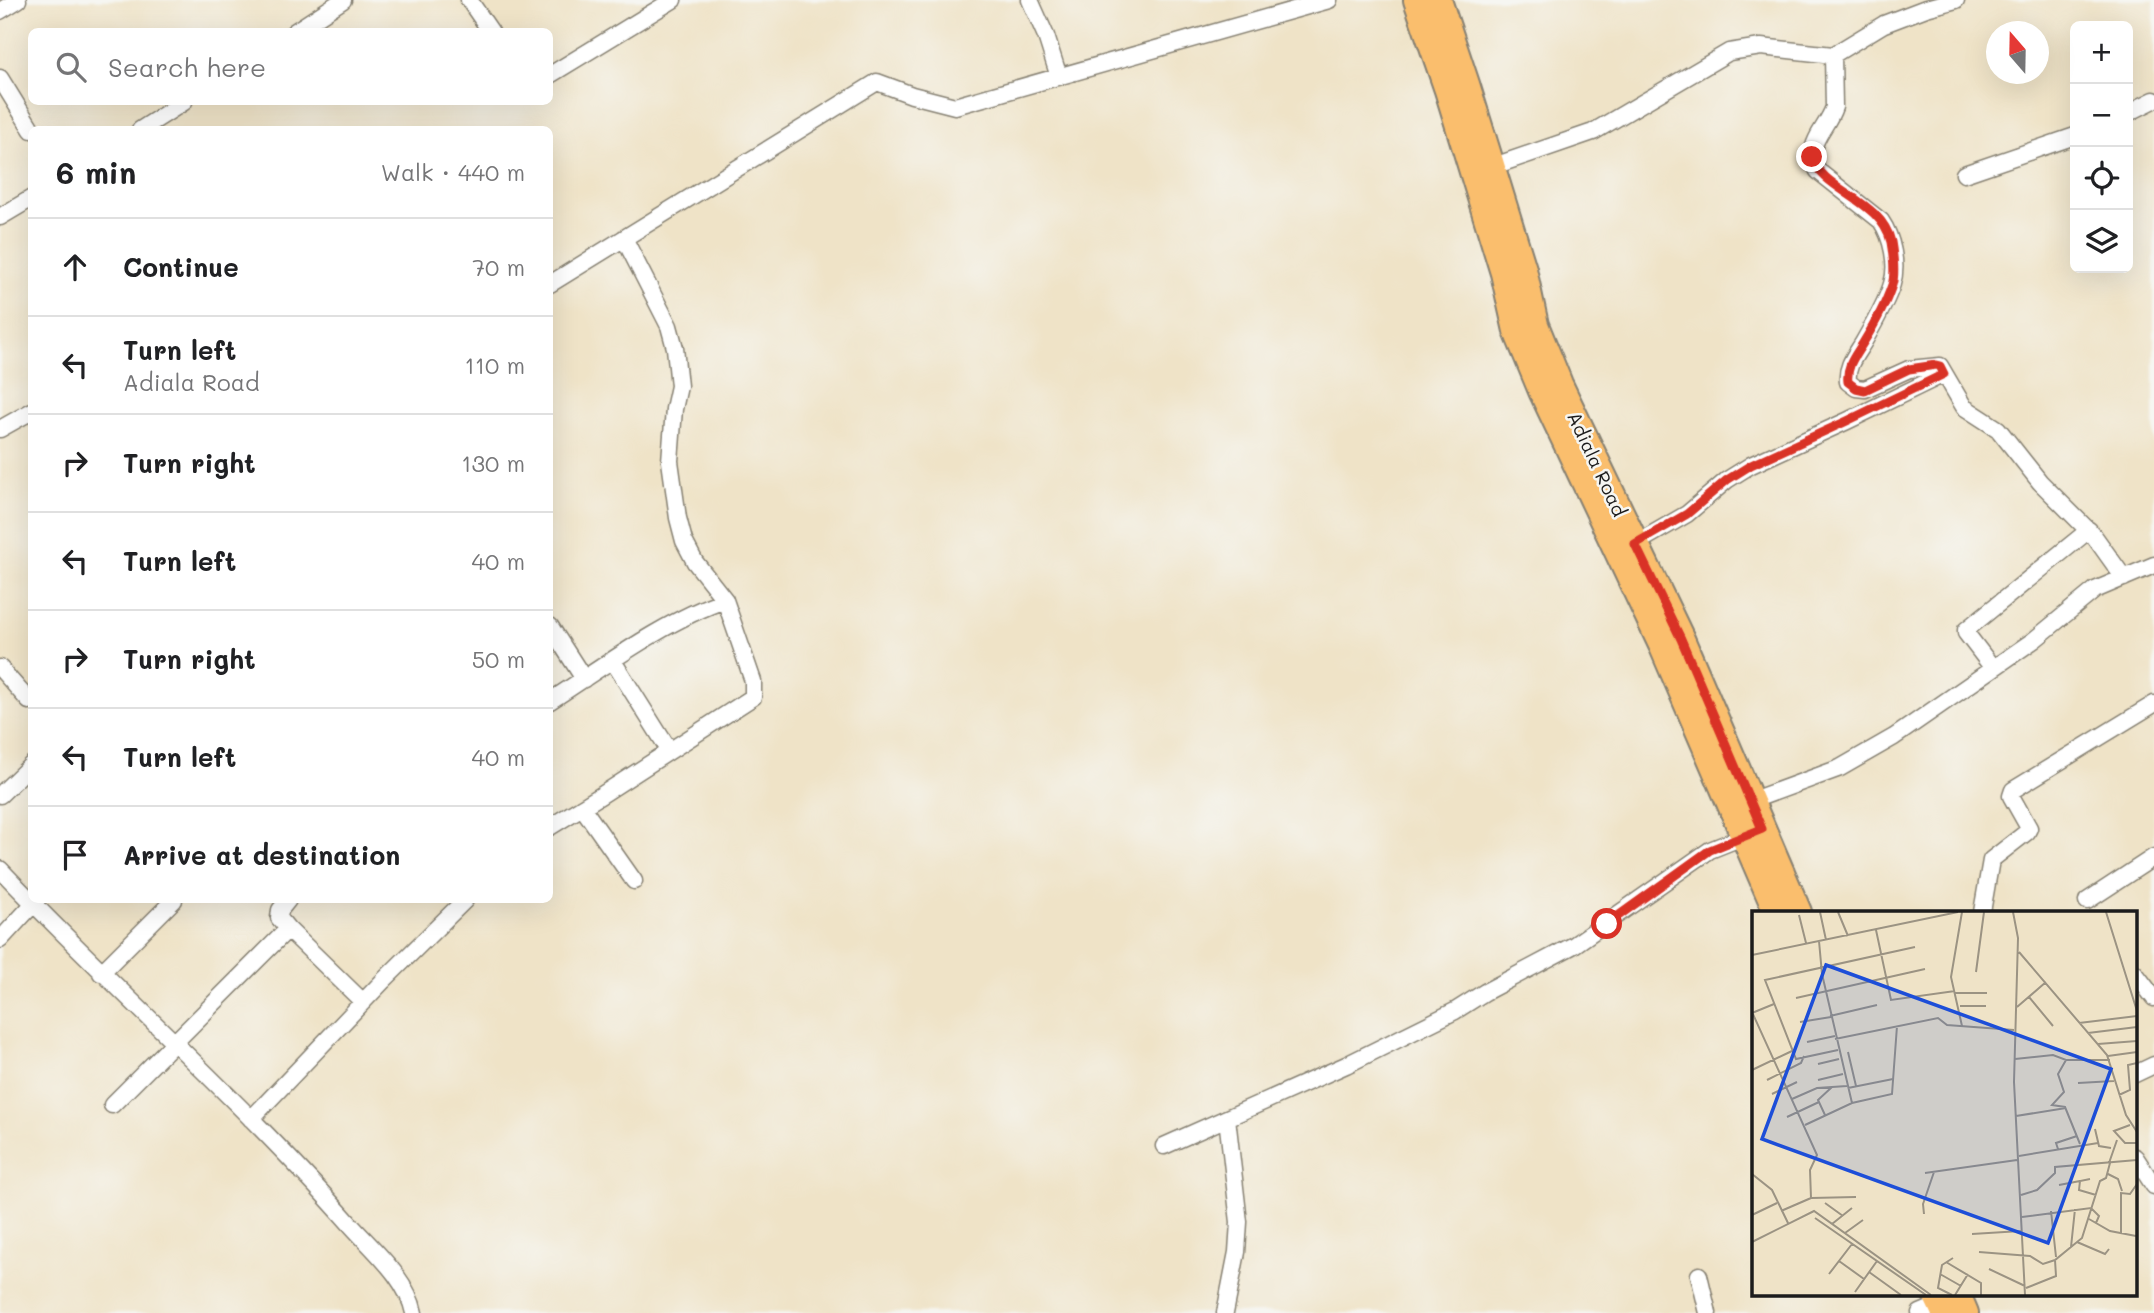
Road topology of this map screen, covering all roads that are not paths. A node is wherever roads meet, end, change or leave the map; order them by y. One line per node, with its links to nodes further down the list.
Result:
1 (18, 0): 10 (street)
2 (343, 0): 11 (street)
3 (469, 0): 12 (street)
4 (673, 0): 14 (street)
5 (1030, 0): 15 (street)
6 (1329, 0): 15 (street)
7 (1417, 0): 51 (main road, Adiala Road)
8 (1438, 0): 23 (main road, Adiala Road)
9 (1956, 0): 13 (street)
10 (0, 11)
11 (300, 28)
12 (488, 28)
13 (1832, 55): 23 (street); 29 (street)
14 (553, 73)
15 (1059, 77): 27 (street)
16 (0, 78): 20 (street)
17 (2154, 100): 19 (street)
18 (179, 105): 21 (street)
19 (2133, 110)
20 (30, 126)
21 (146, 126)
22 (2070, 138): 24 (street)
23 (1492, 167): 33 (main road, Adiala Road)
24 (1964, 174)
25 (28, 200): 26 (street)
26 (0, 218)
27 (624, 238): 28 (street); 36 (street)
28 (553, 282)
29 (1944, 374): 32 (street); 33 (street)
30 (28, 413): 31 (street)
31 (0, 429)
32 (2089, 530): 35 (street); 39 (street)
33 (1635, 544): 48 (main road, Adiala Road)
34 (2154, 565): 35 (street)
35 (2124, 578): 39 (street)
36 (725, 600): 38 (street); 45 (street)
37 (553, 631): 41 (street)
38 (613, 660): 41 (street); 45 (street)
39 (1992, 667): 48 (street)
40 (0, 668): 43 (street)
41 (584, 679): 42 (street)
42 (553, 699)
43 (28, 700)
44 (2154, 704): 64 (street)
45 (669, 750): 49 (street)
46 (28, 768): 47 (street)
47 (0, 795)
48 (1751, 801): 51 (main road, Adiala Road)
49 (582, 807): 50 (street); 54 (street)
50 (553, 825)
51 (1754, 832): 62 (main road, Adiala Road); 63 (main road, Adiala Road); 75 (street)
52 (2154, 857): 56 (street)
53 (0, 869): 55 (street)
54 (634, 881)
55 (28, 895)
56 (2087, 901)
57 (34, 903): 66 (street)
58 (36, 903): 67 (street)
59 (171, 903): 67 (street)
60 (286, 903): 65 (street)
61 (462, 903): 70 (street)
62 (1777, 911)
63 (1797, 911)
64 (1982, 911)
65 (288, 929): 70 (street); 71 (street)
66 (0, 940)
67 (101, 973): 71 (street)
68 (2136, 974): 69 (street)
69 (2154, 998)
70 (363, 1002): 76 (street)
71 (174, 1044): 74 (street); 76 (street)
72 (2154, 1065): 73 (street)
73 (2136, 1074)
74 (112, 1105)
75 (1227, 1118): 77 (street); 82 (street)
76 (251, 1119): 81 (street)
77 (1164, 1146)
78 (2136, 1159): 79 (street)
79 (2154, 1186)
80 (1699, 1275): 83 (street)
81 (414, 1313)
82 (1226, 1313)
83 (1708, 1313)

